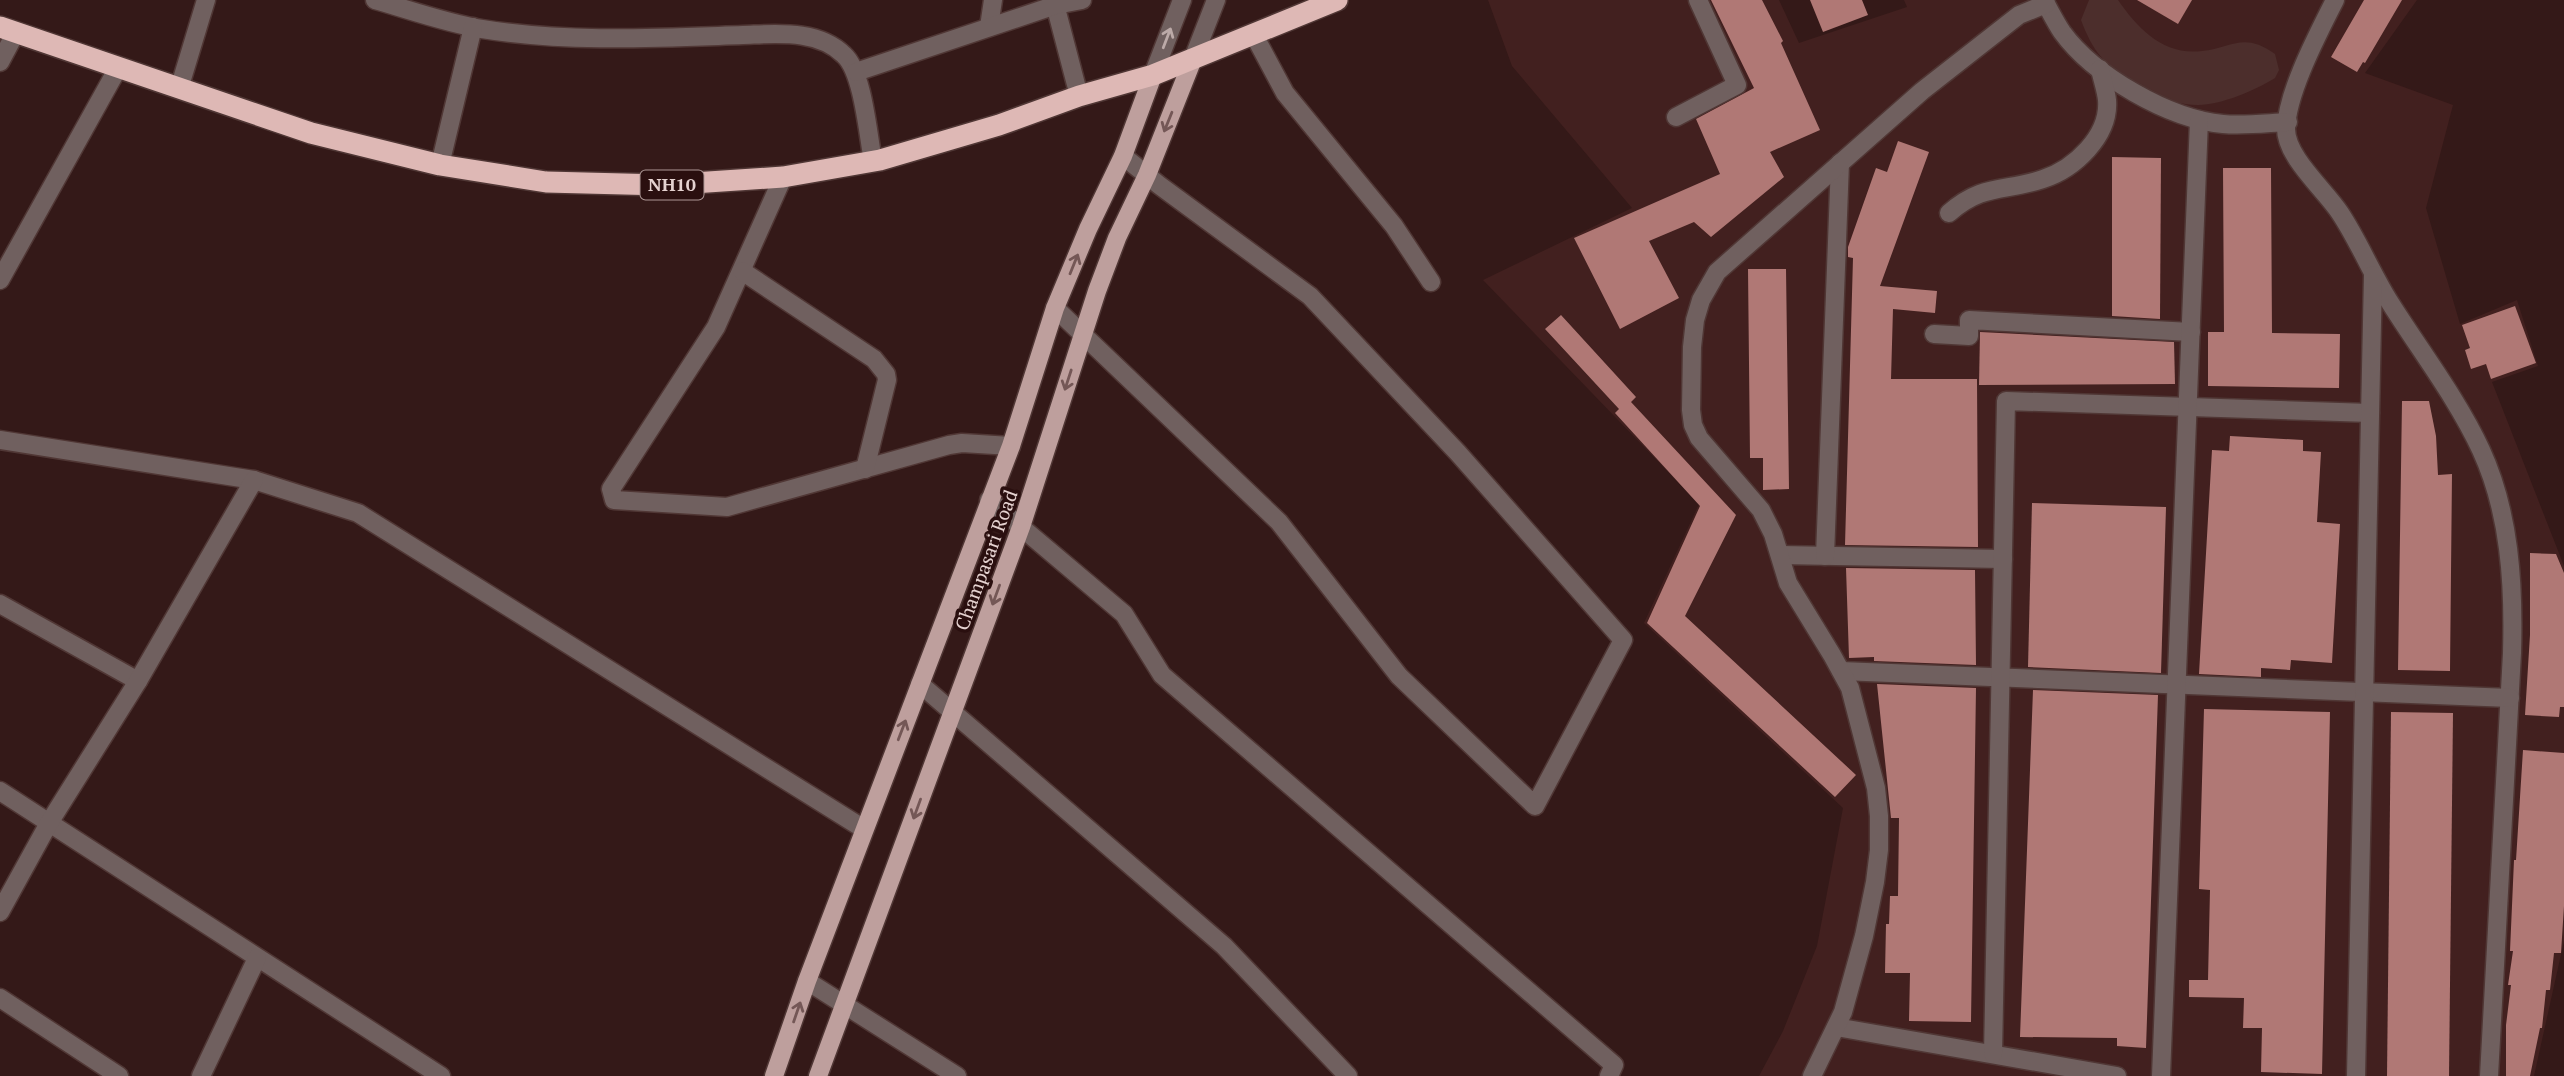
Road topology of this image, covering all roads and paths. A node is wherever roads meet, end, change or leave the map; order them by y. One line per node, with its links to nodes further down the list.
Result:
1 (206, 0): 22 (street)
2 (374, 0): 12 (street)
3 (993, 0): 13 (street)
4 (1082, 0): 11 (street)
5 (1182, 0): 21 (street, one-way to 5)
6 (1216, 0): 16 (street)
7 (1337, 0): 15 (highway, NH10)
8 (1698, 0): 24 (street)
9 (2334, 0): 26 (street)
10 (2045, 2): 19 (street); 29 (street)
11 (1057, 3): 13 (street); 23 (street)
12 (473, 27): 20 (street); 30 (street)
13 (989, 27): 20 (street)
14 (8, 30): 17 (street); 18 (highway, NH10)
15 (1254, 35): 16 (highway, NH10); 37 (street)
16 (1193, 59): 21 (highway, NH10); 31 (main road, Champasari Road, one-way to 31)
17 (0, 62)
18 (118, 68): 22 (highway, NH10); 36 (street)
19 (2100, 69): 25 (street); 33 (street)
20 (856, 72): 28 (street)
21 (1153, 75): 23 (highway, NH10); 27 (main road, Champasari Road)
22 (179, 89): 30 (highway, NH10)
23 (1079, 96): 28 (highway, NH10)
24 (1676, 117)
25 (2199, 120): 26 (street); 39 (street)
26 (2288, 122): 35 (street)
27 (1123, 156): 31 (street); 38 (main road, Champasari Road, one-way to 27)
28 (873, 161): 32 (highway, NH10)
29 (1840, 163): 50 (street); 51 (street)
30 (440, 165): 32 (highway, NH10)
31 (1147, 175): 40 (main road, Champasari Road); 40 (street)
32 (783, 177): 34 (street)
33 (1949, 213)
34 (742, 271): 46 (street); 46 (street)
35 (2373, 275): 43 (street); 60 (street)
36 (0, 280)
37 (1430, 282)
38 (1055, 308): 40 (street); 45 (main road, Champasari Road)
39 (2191, 332): 41 (street); 42 (street)
40 (1082, 334): 49 (main road, Champasari Road, one-way to 49)
41 (1934, 334)
42 (2188, 407): 43 (street); 52 (street); 58 (street)
43 (2370, 413): 59 (street)
44 (0, 440): 47 (street)
45 (1011, 446): 46 (street); 48 (main road, Champasari Road)
46 (865, 469)
47 (254, 480): 56 (street); 64 (street)
48 (989, 500): 49 (street); 57 (main road, Champasari Road)
49 (1021, 527): 61 (main road, Champasari Road, one-way to 61); 79 (street)
50 (1780, 555): 51 (street); 54 (street)
51 (1825, 556): 52 (street)
52 (2003, 559): 55 (street)
53 (0, 604): 56 (street)
54 (1841, 671): 55 (street); 70 (street)
55 (2001, 677): 58 (street); 71 (street)
56 (138, 681): 63 (street)
57 (920, 684): 61 (street); 64 (main road, Champasari Road, one-way to 57)
58 (2176, 684): 59 (street); 82 (street)
59 (2364, 692): 60 (street); 83 (street)
60 (2510, 698): 84 (street)
61 (953, 712): 69 (main road, Champasari Road, one-way to 69); 78 (street)
62 (0, 791): 63 (street)
63 (49, 823): 65 (street); 66 (street)
64 (864, 830): 67 (main road, Champasari Road)
65 (0, 912)
66 (257, 958): 73 (street); 74 (street)
67 (807, 981): 69 (street); 75 (main road, Champasari Road, one-way to 67)
68 (0, 998): 72 (street)
69 (844, 1004): 76 (main road, Champasari Road); 77 (street)
70 (1836, 1027): 71 (street); 80 (street)
71 (1993, 1054): 81 (street)
72 (119, 1076)
73 (201, 1076)
74 (441, 1076)
75 (774, 1076)
76 (818, 1076)
77 (957, 1076)
78 (1348, 1076)
79 (1609, 1076)
80 (1812, 1076)
81 (2117, 1076)
82 (2161, 1076)
83 (2356, 1076)
84 (2489, 1076)

